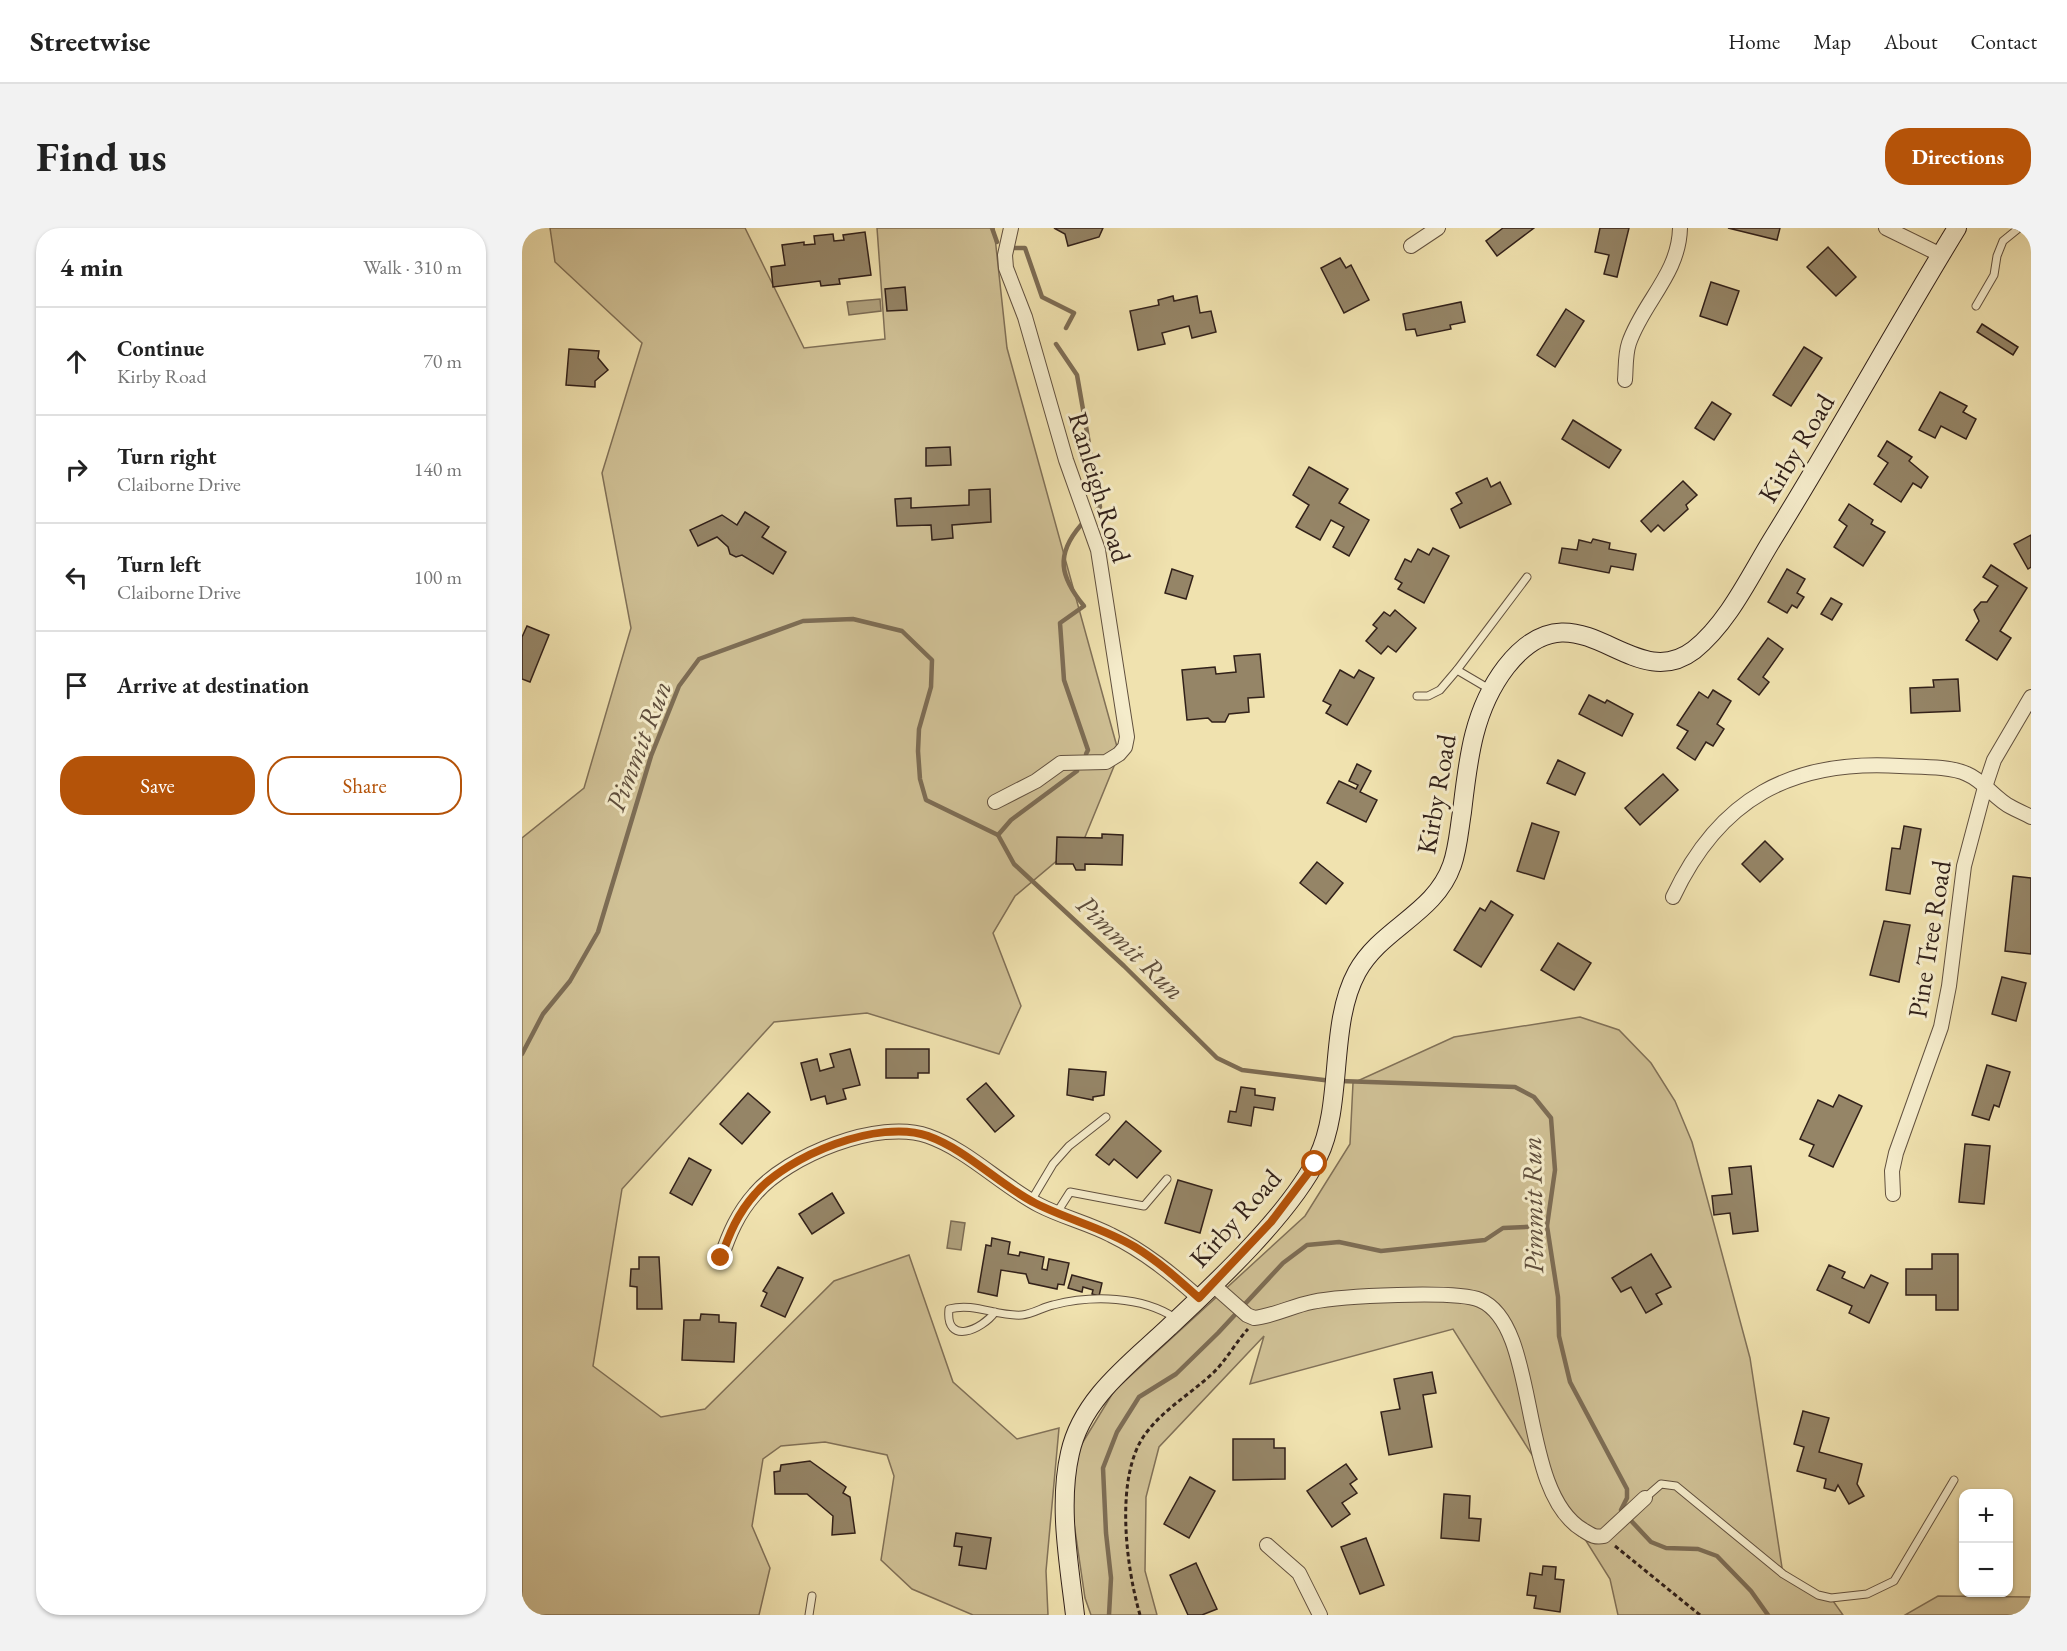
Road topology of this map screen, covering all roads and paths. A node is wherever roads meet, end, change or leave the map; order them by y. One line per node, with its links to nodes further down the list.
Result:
1 (1011, 228): 17 (street, Ranleigh Road)
2 (1438, 228): 7 (street)
3 (1680, 228): 10 (street)
4 (1886, 228): 8 (street)
5 (1957, 228): 8 (main road, Kirby Road)
6 (2019, 228): 9 (lane)
7 (1411, 246)
8 (1941, 255): 13 (main road, Kirby Road)
9 (1976, 306)
10 (1625, 380)
11 (1527, 577): 12 (lane)
12 (1457, 670): 13 (lane); 14 (lane)
13 (1491, 690): 26 (main road, Kirby Road)
14 (1417, 696)
15 (2031, 696): 16 (street, Pine Tree Road)
16 (1985, 787): 18 (street); 19 (street); 22 (street, Pine Tree Road)
17 (995, 802)
18 (2031, 817)
19 (1673, 897)
20 (1106, 1117): 23 (lane)
21 (1167, 1179): 24 (lane)
22 (1893, 1194)
23 (1031, 1201): 24 (street); 25 (street)
24 (1056, 1214): 27 (street)
25 (721, 1258)
26 (1217, 1289): 27 (main road, Kirby Road); 29 (street)
27 (1199, 1298): 30 (main road, Kirby Road)
28 (995, 1312): 28 (lane); 30 (lane)
29 (1254, 1316): 33 (street); 38 (path)
30 (1177, 1320): 37 (main road, Kirby Road)
31 (1954, 1480): 32 (lane)
32 (1645, 1498): 33 (street)
33 (1604, 1536): 40 (path)
34 (1267, 1545): 39 (street)
35 (812, 1596): 36 (lane)
36 (809, 1615)
37 (1075, 1615)
38 (1140, 1615)
39 (1320, 1615)
40 (1700, 1615)

